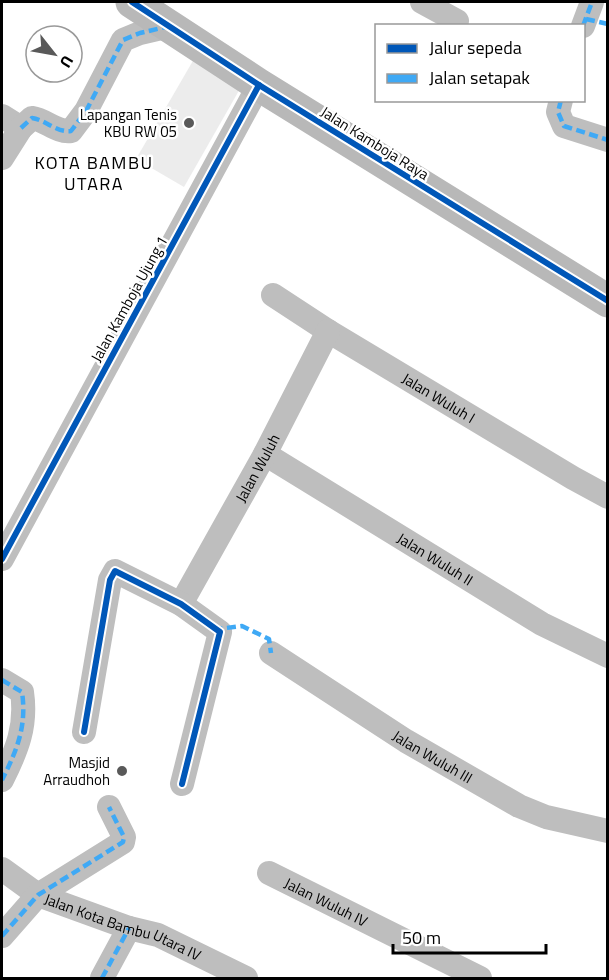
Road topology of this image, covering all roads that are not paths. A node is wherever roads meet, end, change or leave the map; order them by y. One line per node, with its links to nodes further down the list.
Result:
1 (422, 2): 3 (street)
2 (157, 12): 4 (street, Jalan Kamboja Raya); 6 (street)
3 (457, 21)
4 (259, 85): 10 (street, Jalan Kamboja Raya); 14 (street, Jalan Kamboja Ujung 1)
5 (560, 102): 7 (street)
6 (11, 122): 8 (street)
7 (608, 140)
8 (2, 158)
9 (273, 295): 11 (street, Jalan Wuluh I)
10 (608, 300)
11 (328, 331): 12 (street, Jalan Wuluh); 13 (street, Jalan Wuluh I)
12 (265, 454): 15 (street, Jalan Wuluh); 17 (street, Jalan Wuluh II)
13 (608, 497)
14 (2, 559)
15 (181, 604): 19 (street); 21 (street)
16 (271, 653): 23 (street, Jalan Wuluh III)
17 (608, 656)
18 (2, 680): 20 (street)
19 (84, 732)
20 (2, 780)
21 (182, 784)
22 (109, 807): 26 (street)
23 (608, 831)
24 (2, 869): 26 (street, Jalan Kota Bambu Utara IV)
25 (269, 873): 31 (street, Jalan Wuluh IV)
26 (38, 895): 27 (street, Jalan Kota Bambu Utara IV); 28 (street)
27 (129, 928): 29 (street); 30 (street, Jalan Kota Bambu Utara IV)
28 (2, 936)
29 (102, 978)
30 (246, 978)
31 (480, 978)

